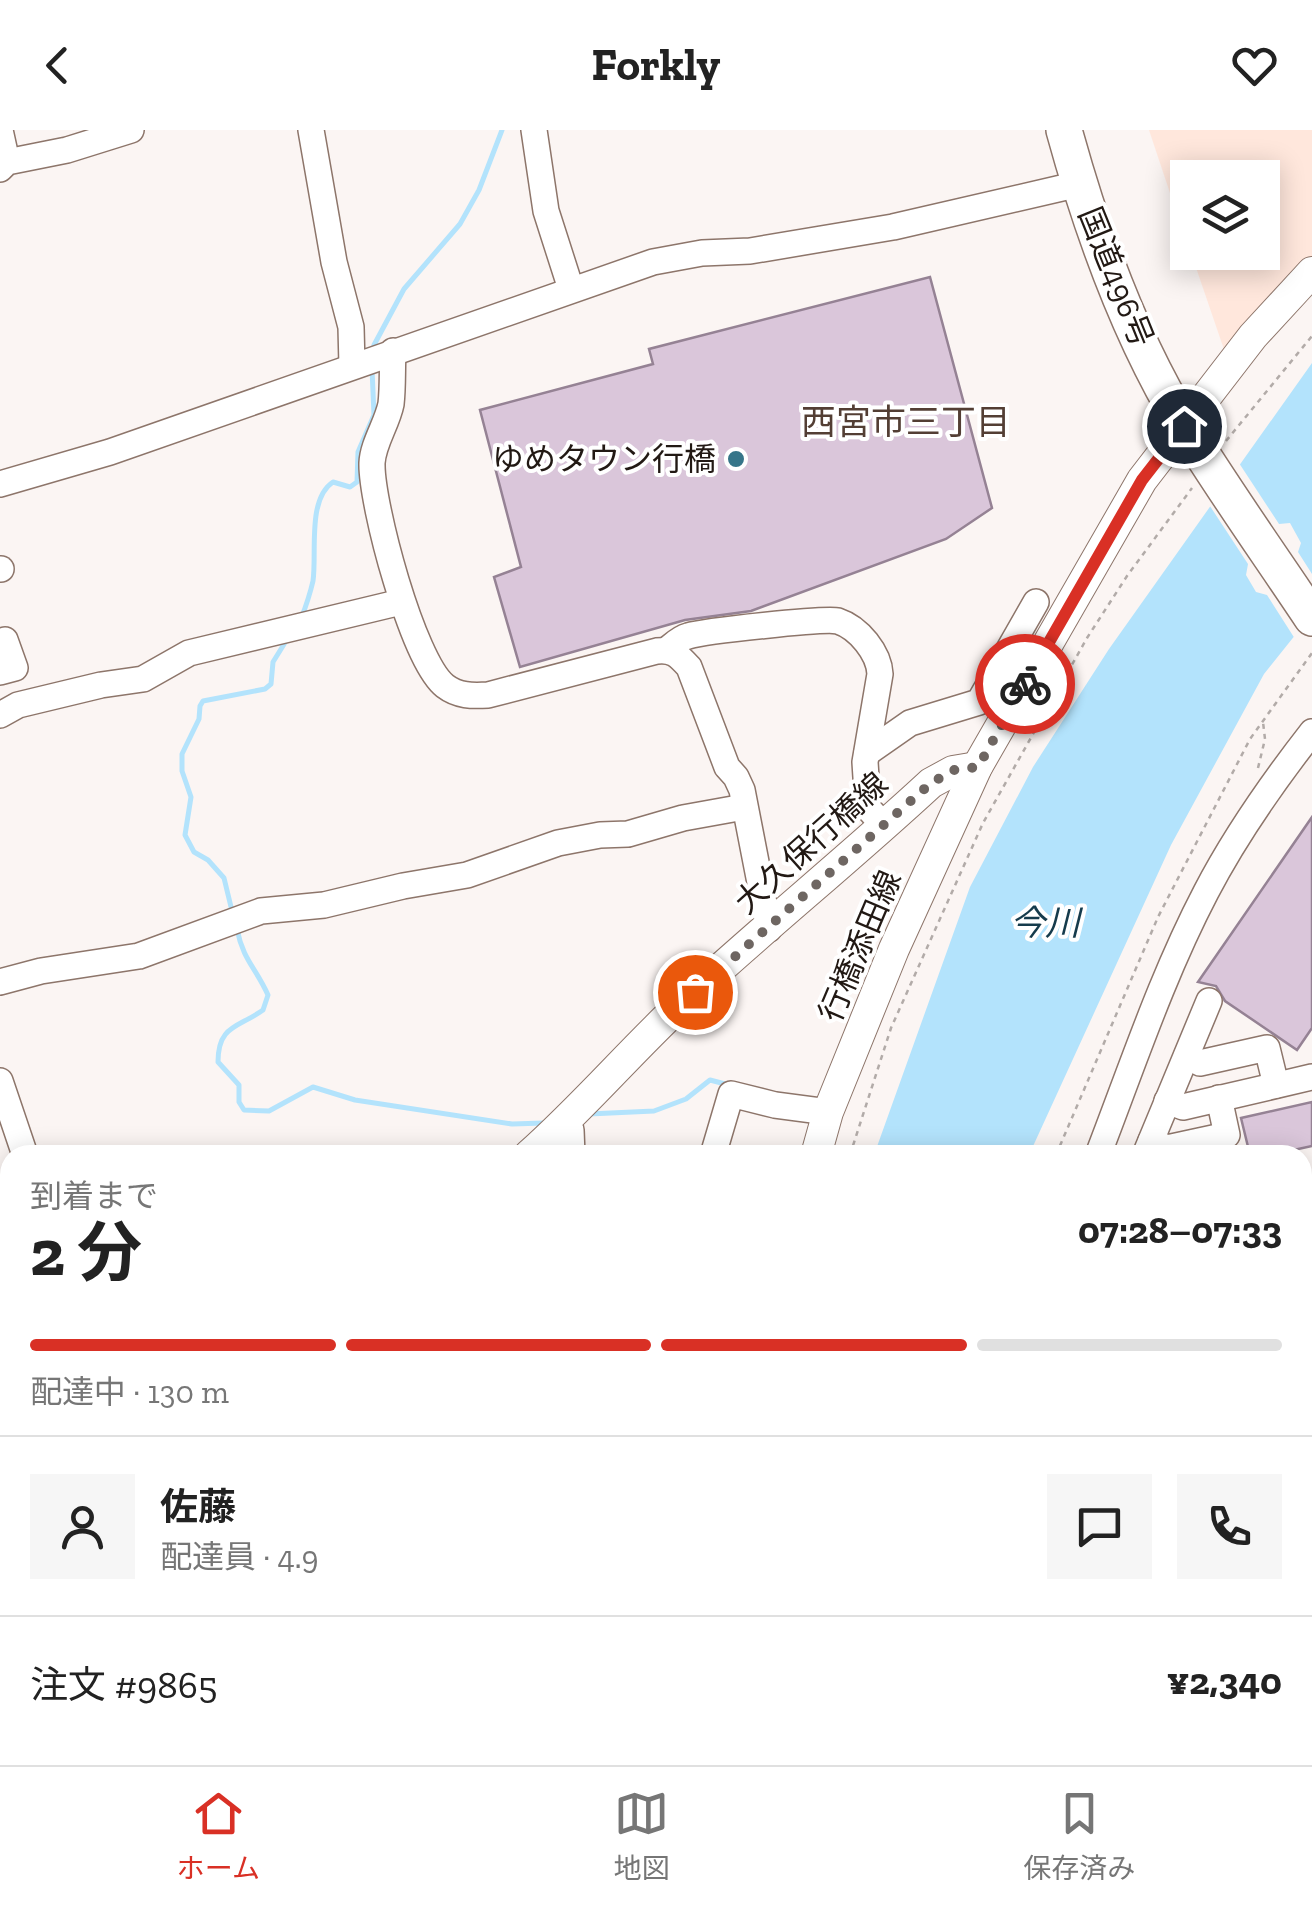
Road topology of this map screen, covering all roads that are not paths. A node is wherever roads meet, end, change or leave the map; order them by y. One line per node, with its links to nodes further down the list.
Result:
1 (0, 130): 6 (street)
2 (131, 130): 6 (street)
3 (310, 130): 11 (street)
4 (534, 130): 9 (street)
5 (1064, 130): 7 (highway, 国道496号)
6 (4, 166)
7 (1078, 184): 9 (street); 12 (highway, 国道496号)
8 (1312, 272): 12 (main road, 行橋添田線)
9 (571, 289): 10 (street)
10 (393, 351): 11 (street); 14 (street)
11 (352, 366): 13 (street)
12 (1184, 426): 16 (highway, 国道496号); 23 (main road, 行橋添田線)
13 (0, 484)
14 (401, 602): 18 (street); 20 (street)
15 (1036, 602): 22 (street)
16 (1312, 618)
17 (5, 640): 19 (street)
18 (668, 649): 22 (street); 24 (street)
19 (0, 672)
20 (0, 714)
21 (1312, 732): 40 (street)
22 (867, 753): 25 (street)
23 (978, 767): 25 (main road, 大久保行橋線); 35 (main road, 行橋添田線)
24 (744, 807): 26 (street); 27 (street)
25 (884, 826): 26 (main road, 大久保行橋線)
26 (769, 929): 36 (main road, 大久保行橋線)
27 (0, 982)
28 (1209, 1001): 29 (street)
29 (1187, 1055): 32 (street); 34 (street)
30 (1312, 1077): 32 (street)
31 (0, 1081): 37 (street)
32 (1276, 1085): 33 (street)
33 (1219, 1098): 34 (street); 42 (street)
34 (1168, 1101): 41 (street)
35 (828, 1112): 38 (street); 39 (main road, 行橋添田線)
36 (566, 1141)
37 (22, 1145)
38 (716, 1145)
39 (819, 1145)
40 (1102, 1145)
41 (1149, 1145)
42 (1182, 1145)

